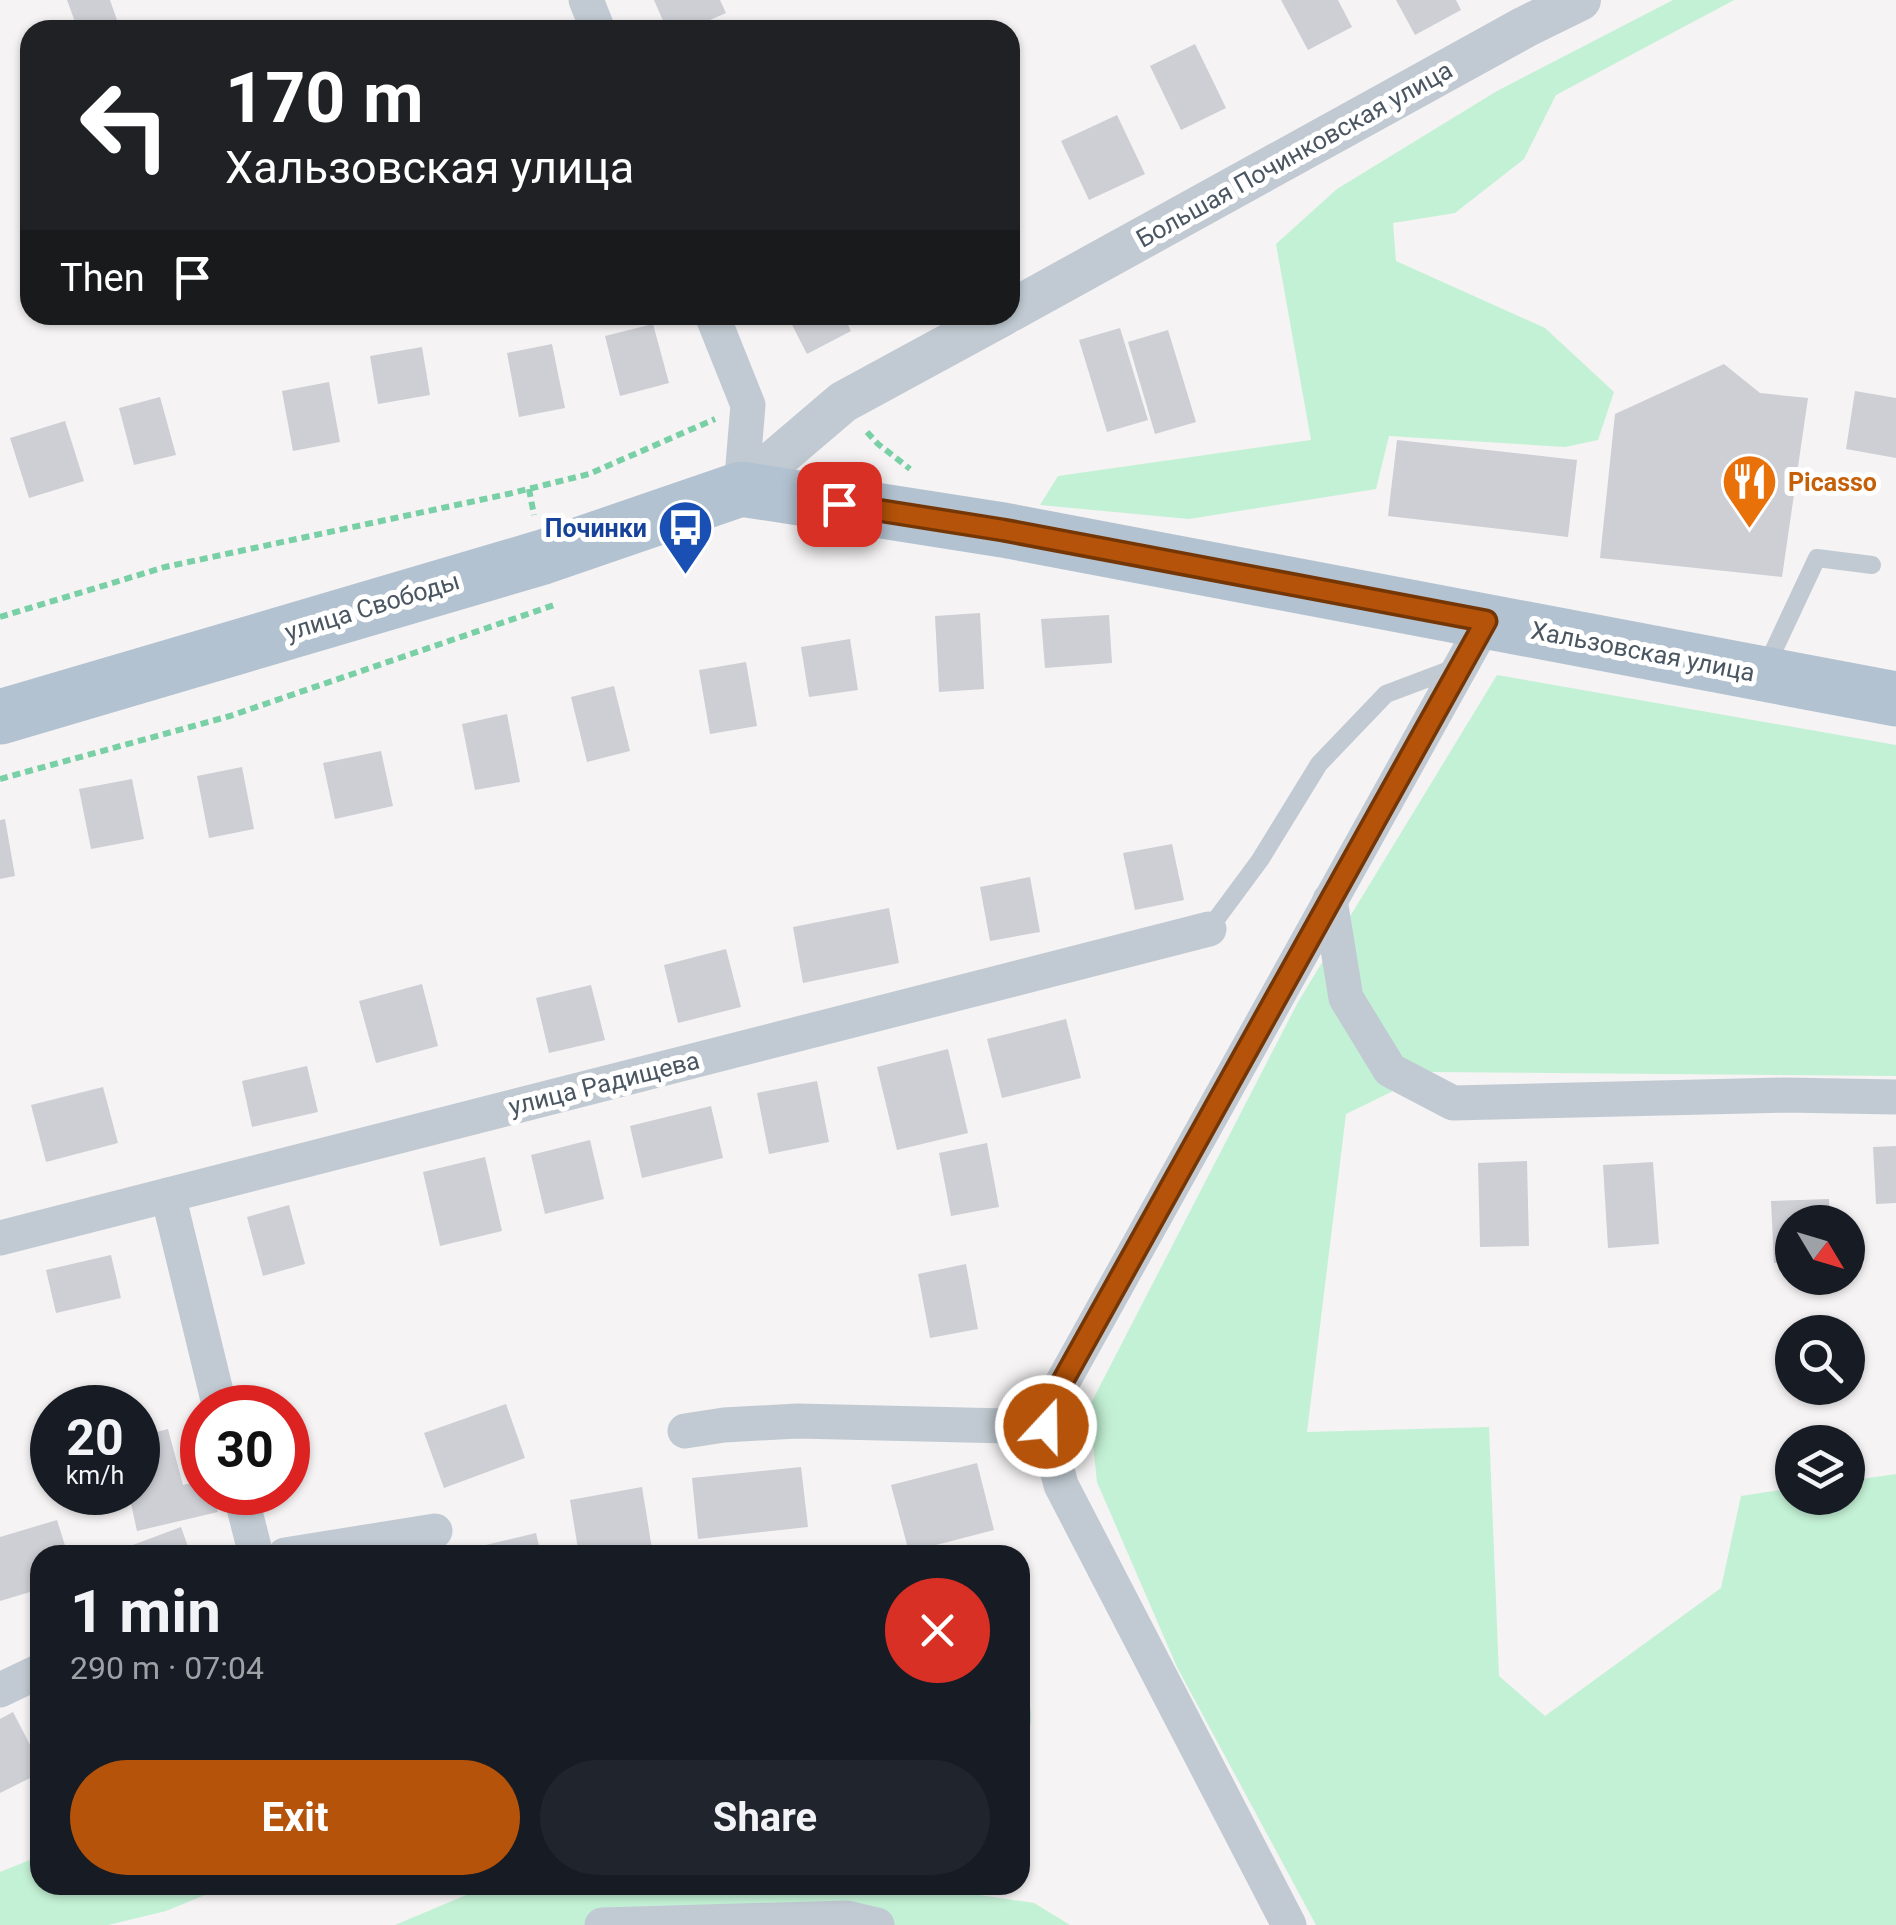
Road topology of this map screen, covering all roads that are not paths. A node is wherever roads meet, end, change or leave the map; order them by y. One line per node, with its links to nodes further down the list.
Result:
1 (1580, 0): 2 (street, Большая Починковская улица)
2 (1020, 305)
3 (716, 325): 5 (street)
4 (985, 325): 5 (street)
5 (741, 489): 7 (main road, Хальзовская улица); 10 (main road, улица Свободы)
6 (1872, 565): 8 (lane)
7 (1473, 643): 8 (main road, Хальзовская улица); 11 (street); 12 (lane)
8 (1763, 674): 9 (main road, Хальзовская улица)
9 (1896, 699)
10 (0, 717)
11 (1330, 900): 13 (street); 17 (street)
12 (1209, 930): 14 (street, улица Радищева)
13 (1896, 1097)
14 (168, 1195): 15 (street, улица Радищева); 16 (street)
15 (0, 1238)
16 (214, 1385)
17 (1046, 1426): 18 (street); 27 (street)
18 (685, 1431)
19 (246, 1515): 21 (street)
20 (435, 1531): 22 (street)
21 (253, 1545)
22 (348, 1545)
23 (30, 1676): 24 (street)
24 (0, 1690)
25 (602, 1925): 26 (street)
26 (877, 1925)
27 (1289, 1925)

